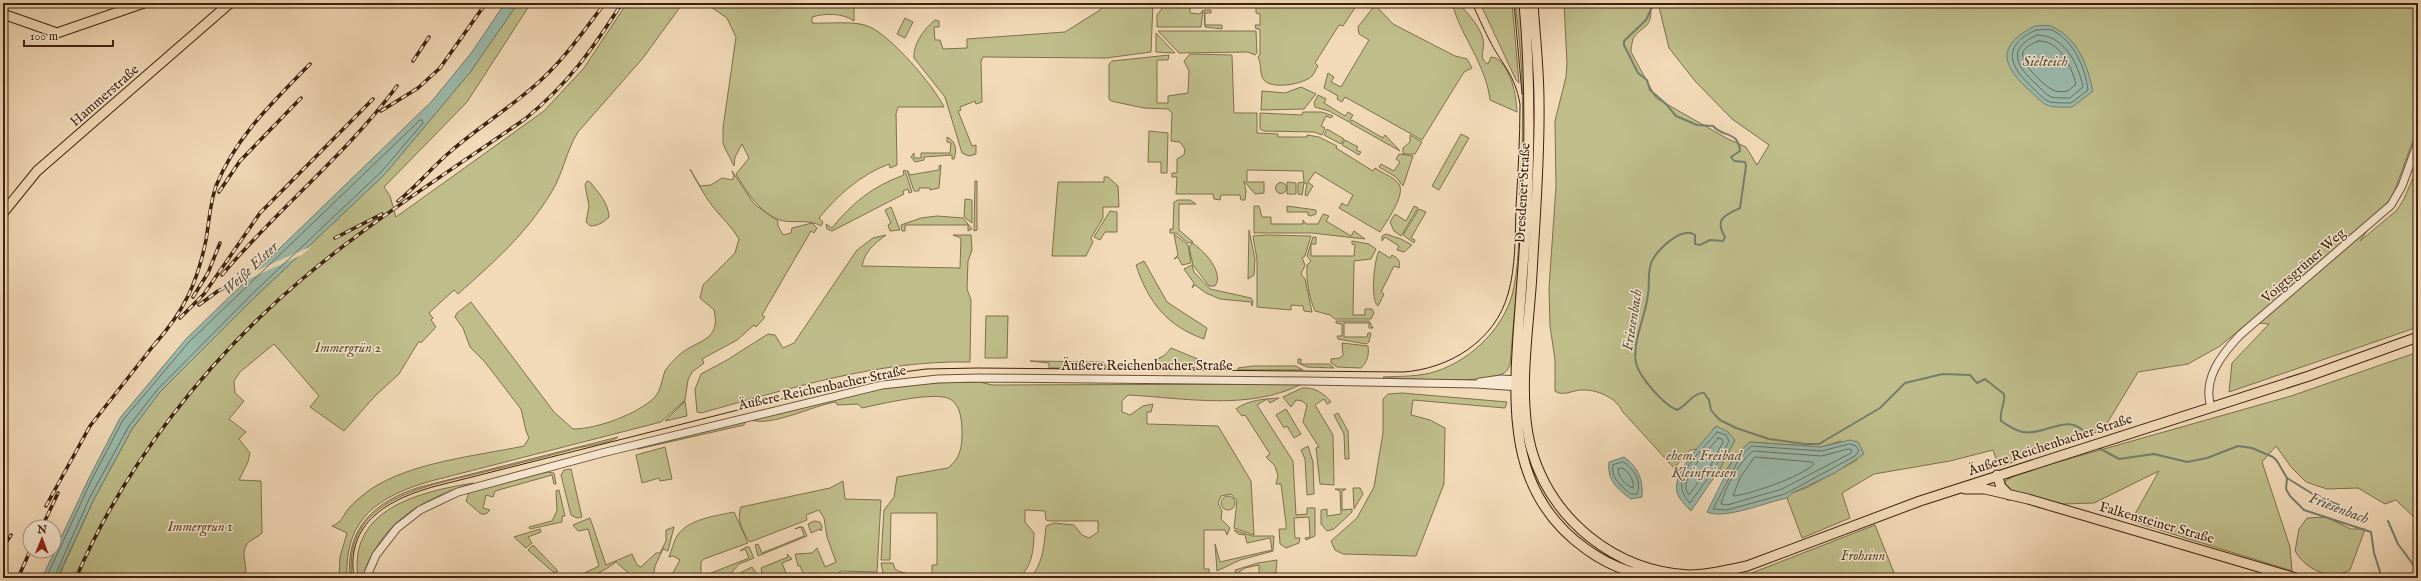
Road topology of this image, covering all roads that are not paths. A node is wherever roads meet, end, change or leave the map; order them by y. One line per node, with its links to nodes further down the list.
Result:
1 (144, 3): 5 (main road)
2 (230, 3): 7 (main road, Hammerstraße)
3 (1524, 3): 9 (main road, Äußere Reichenbacher Straße)
4 (1533, 3): 10 (main road, Dresdener Straße)
5 (3, 14)
6 (2418, 142): 11 (street, Voigtsgrüner Weg)
7 (3, 213)
8 (2418, 337): 11 (main road, Äußere Reichenbacher Straße)
9 (1515, 383): 10 (street); 16 (main road, Äußere Reichenbacher Straße); 17 (street, Äußere Reichenbacher Straße)
10 (1526, 385): 16 (main road, Äußere Reichenbacher Straße)
11 (2211, 407): 12 (main road, Äußere Reichenbacher Straße)
12 (1993, 476): 13 (main road, Äußere Reichenbacher Straße); 14 (main road); 15 (main road)
13 (1956, 489): 14 (main road, Falkensteiner Straße); 16 (main road, Äußere Reichenbacher Straße)
14 (1994, 492): 15 (main road, Falkensteiner Straße)
15 (2010, 495): 18 (main road, Falkensteiner Straße)
16 (1690, 575)
17 (366, 578)
18 (2296, 578)

